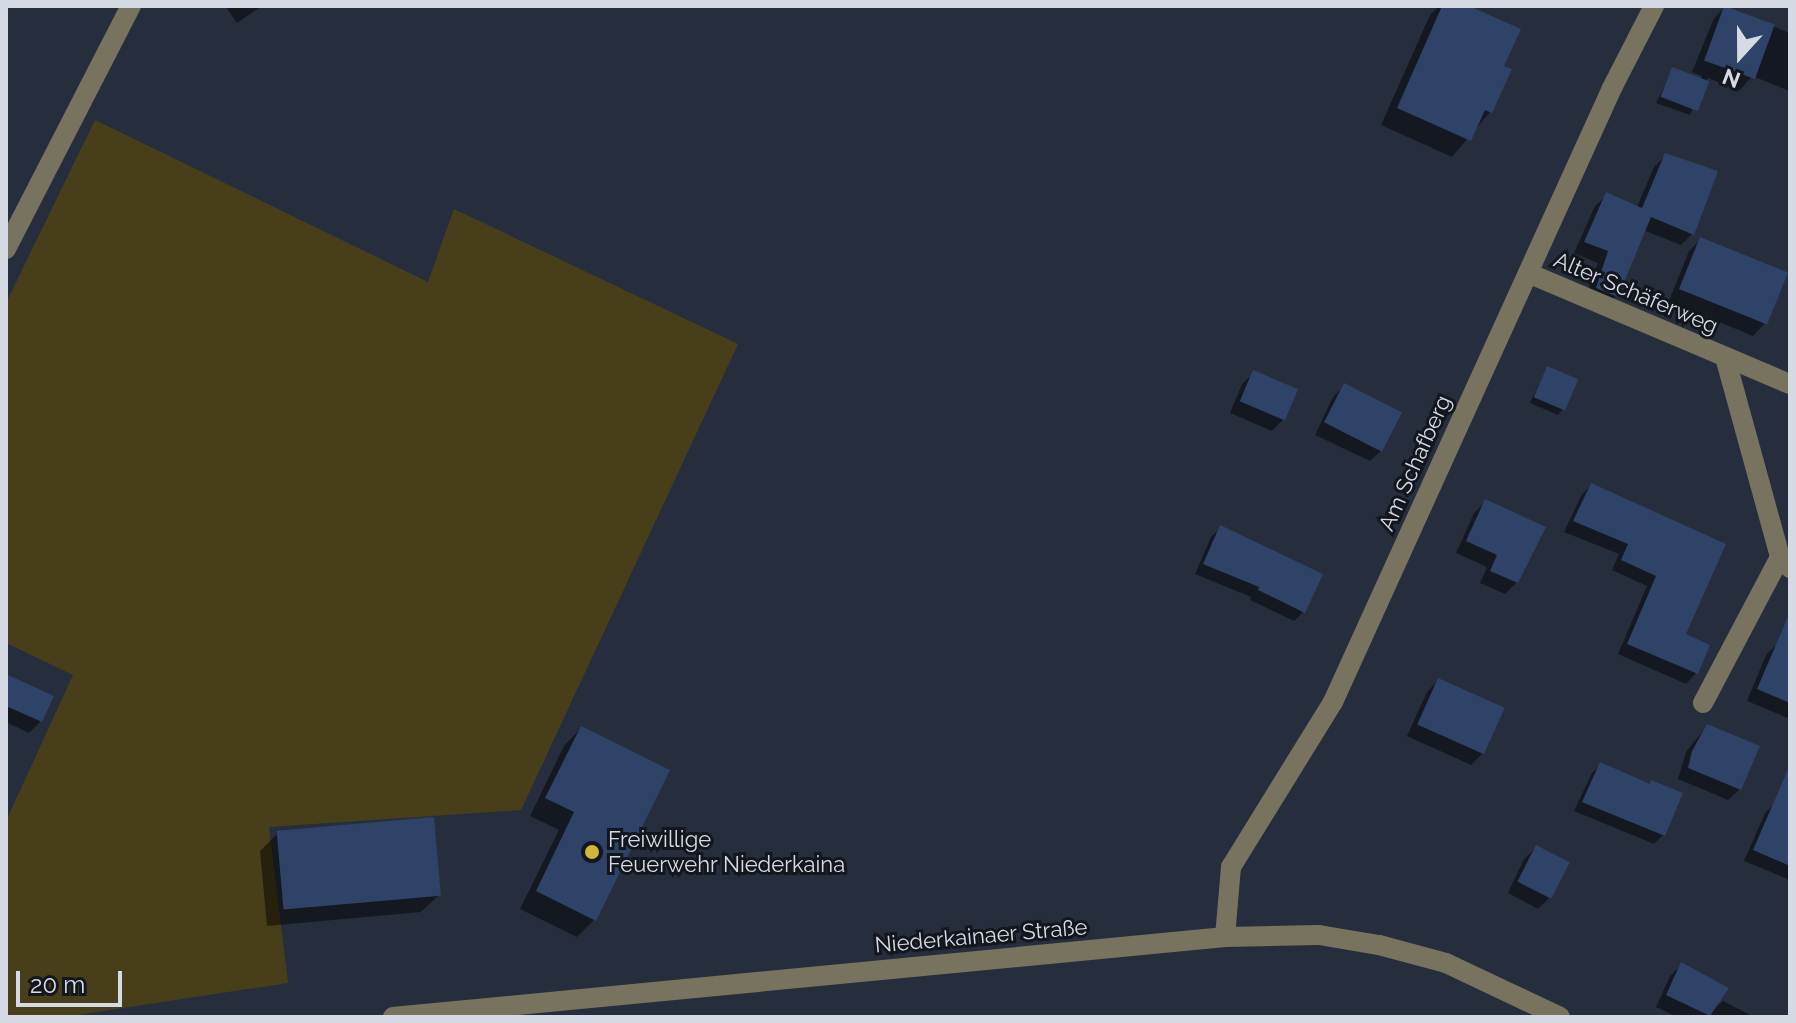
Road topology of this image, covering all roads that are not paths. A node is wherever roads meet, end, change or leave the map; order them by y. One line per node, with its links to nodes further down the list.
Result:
1 (131, 6): 3 (street)
2 (1654, 6): 4 (street, Am Schafberg)
3 (6, 249)
4 (1528, 273): 5 (street, Alter Schäferweg); 9 (street, Am Schafberg)
5 (1725, 357): 6 (street, Alter Schäferweg); 7 (street, Alter Schäferweg)
6 (1790, 384)
7 (1785, 562): 8 (street)
8 (1703, 703)
9 (1225, 937): 10 (street, Niederkainaer Straße); 11 (street, Niederkainaer Straße)
10 (393, 1017)
11 (1560, 1017)

